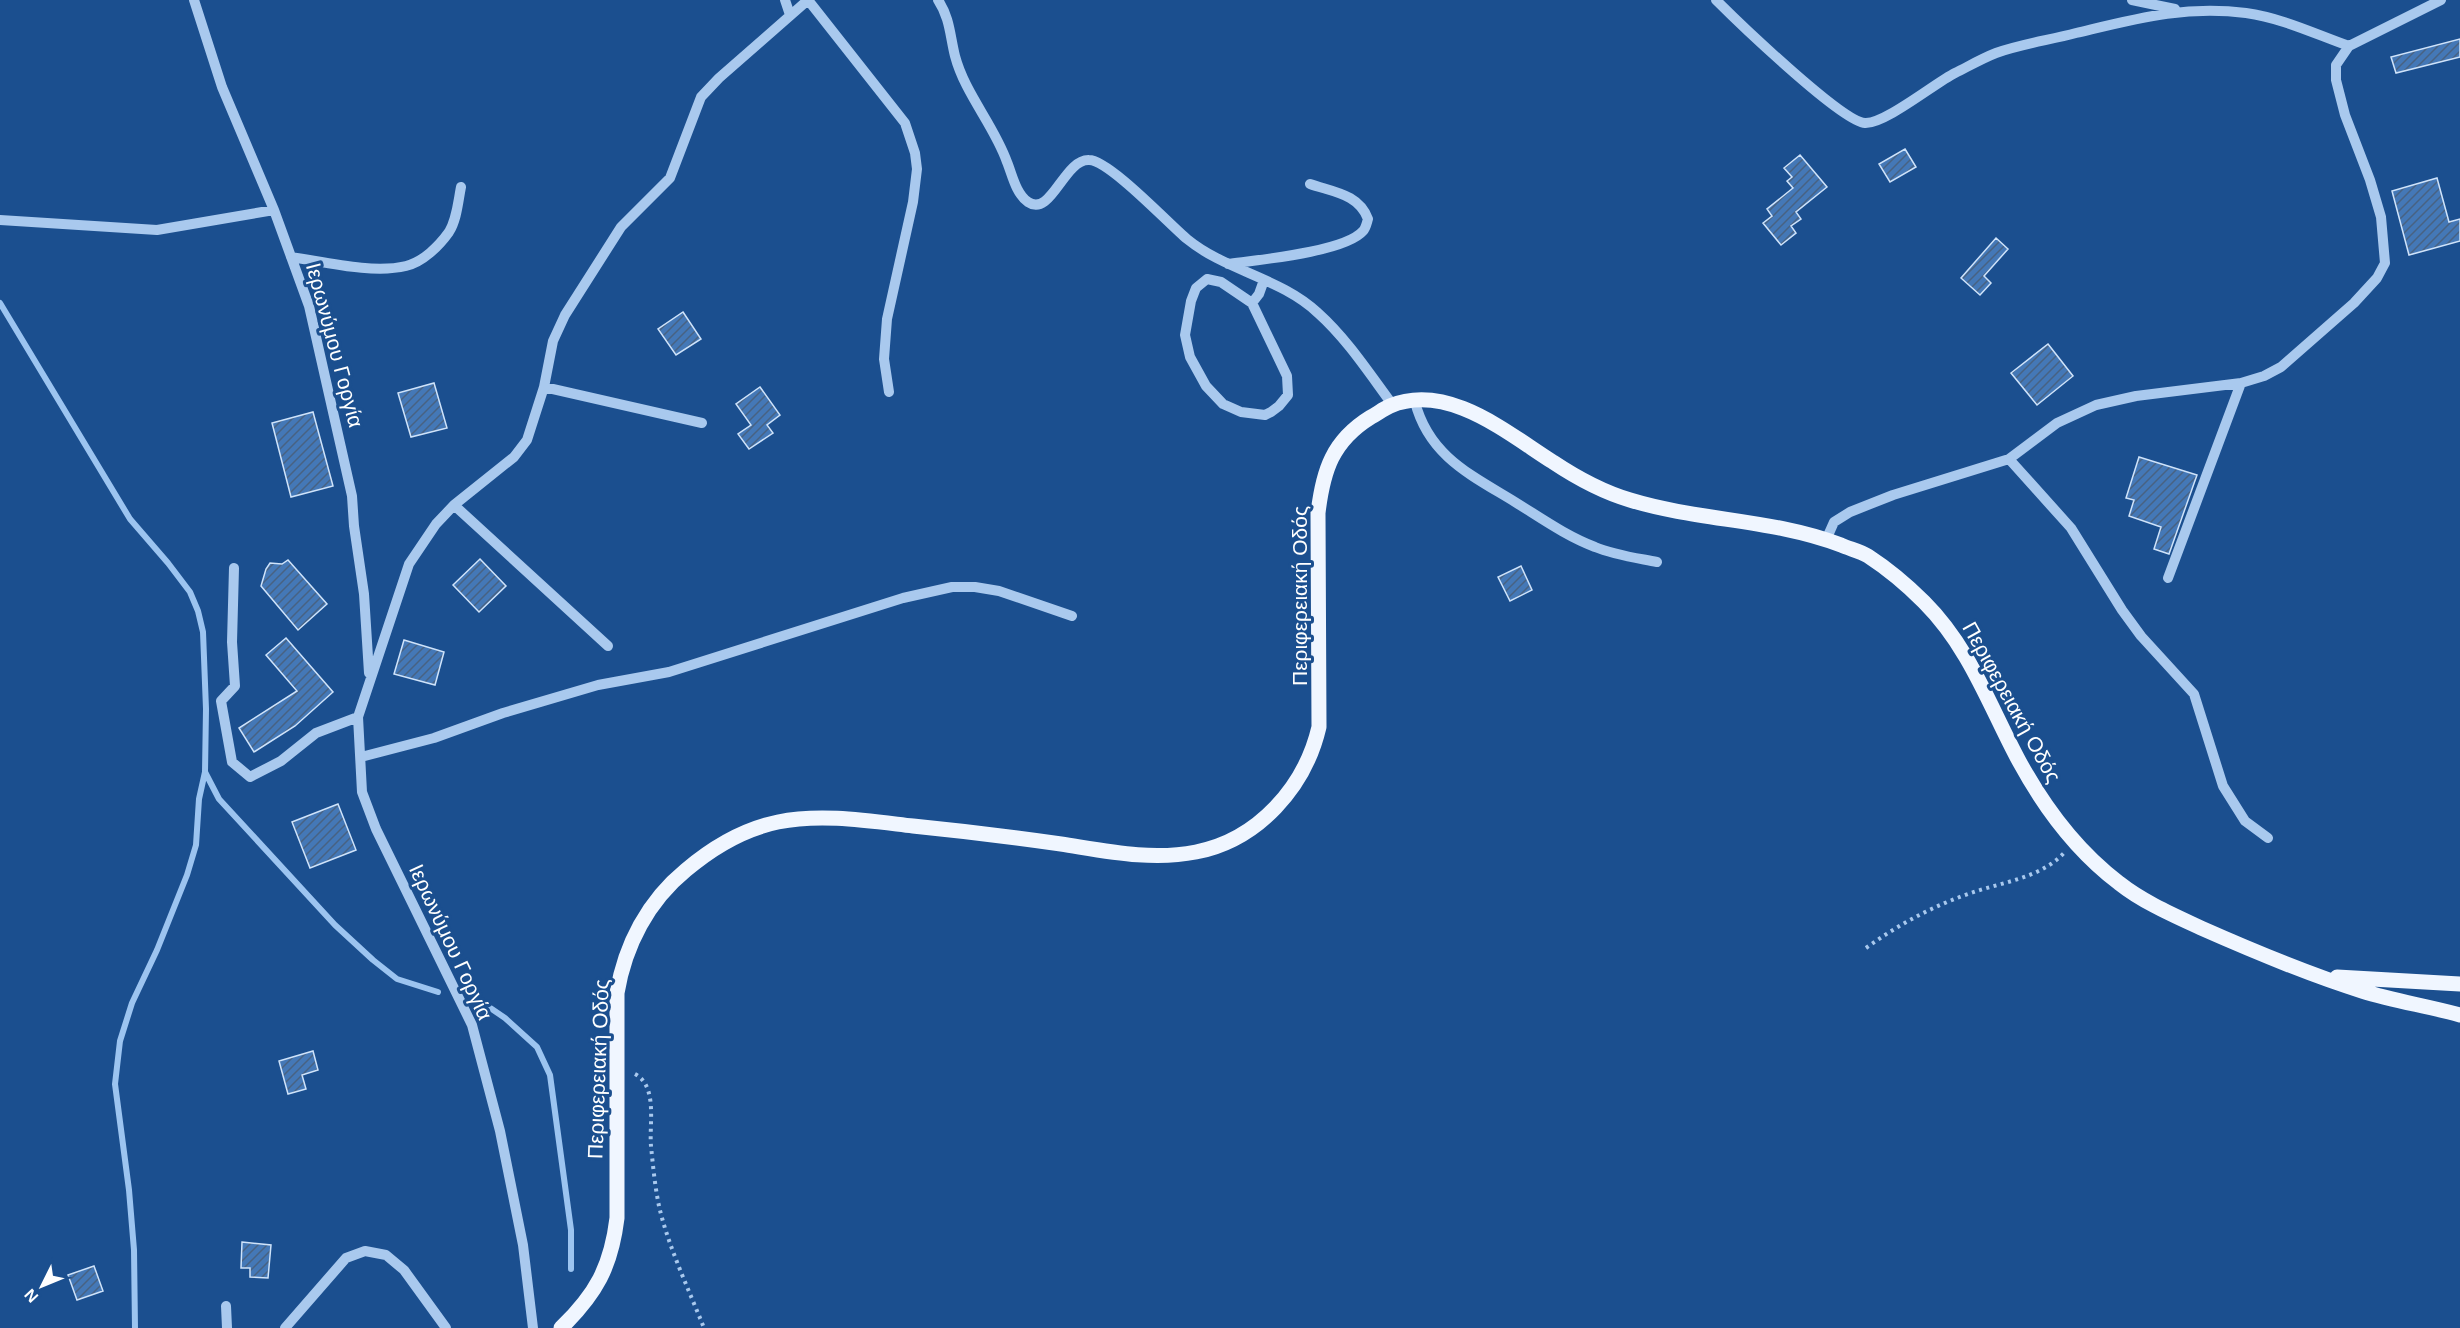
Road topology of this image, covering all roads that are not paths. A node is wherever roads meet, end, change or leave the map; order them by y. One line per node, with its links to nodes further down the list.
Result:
1 (194, 0): 13 (street, Ιερωνύμου Γοργία)
2 (786, 0): 9 (street)
3 (808, 0): 9 (street); 21 (street)
4 (938, 0): 16 (street)
5 (1716, 0): 8 (street)
6 (2132, 0): 8 (street)
7 (2441, 0): 10 (street)
8 (2181, 10): 10 (street)
9 (790, 15): 20 (street)
10 (2349, 46): 19 (street)
11 (1310, 183): 16 (street)
12 (461, 187): 15 (street)
13 (274, 210): 14 (street); 15 (street, Ιερωνύμου Γοργία)
14 (0, 220)
15 (291, 257): 33 (street, Ιερωνύμου Γοργία)
16 (1228, 264): 17 (street)
17 (1264, 280): 18 (street); 23 (street)
18 (1252, 303): 18 (street)
19 (2241, 383): 25 (street); 30 (street)
20 (544, 387): 24 (street); 26 (street)
21 (889, 392)
22 (1415, 402): 23 (main road, Περιφερειακή Οδός); 27 (main road, Περιφερειακή Οδός); 28 (street)
23 (1392, 405): 45 (main road, Περιφερειακή Οδός)
24 (702, 423)
25 (2009, 459): 27 (street); 36 (street)
26 (454, 505): 32 (street); 33 (street)
27 (1826, 540): 37 (main road, Περιφερειακή Οδός)
28 (1657, 562)
29 (234, 568): 34 (street)
30 (2168, 578)
31 (1072, 616): 35 (street)
32 (608, 646)
33 (369, 680): 34 (street)
34 (358, 717): 35 (street, Ιερωνύμου Γοργία)
35 (361, 757): 44 (street, Ιερωνύμου Γοργία)
36 (2268, 838)
37 (2319, 976): 38 (main road); 39 (main road, Περιφερειακή Οδός)
38 (2460, 984)
39 (2460, 1016)
40 (226, 1306): 41 (street)
41 (227, 1328)
42 (285, 1328): 43 (street)
43 (446, 1328)
44 (533, 1328)
45 (561, 1328)

